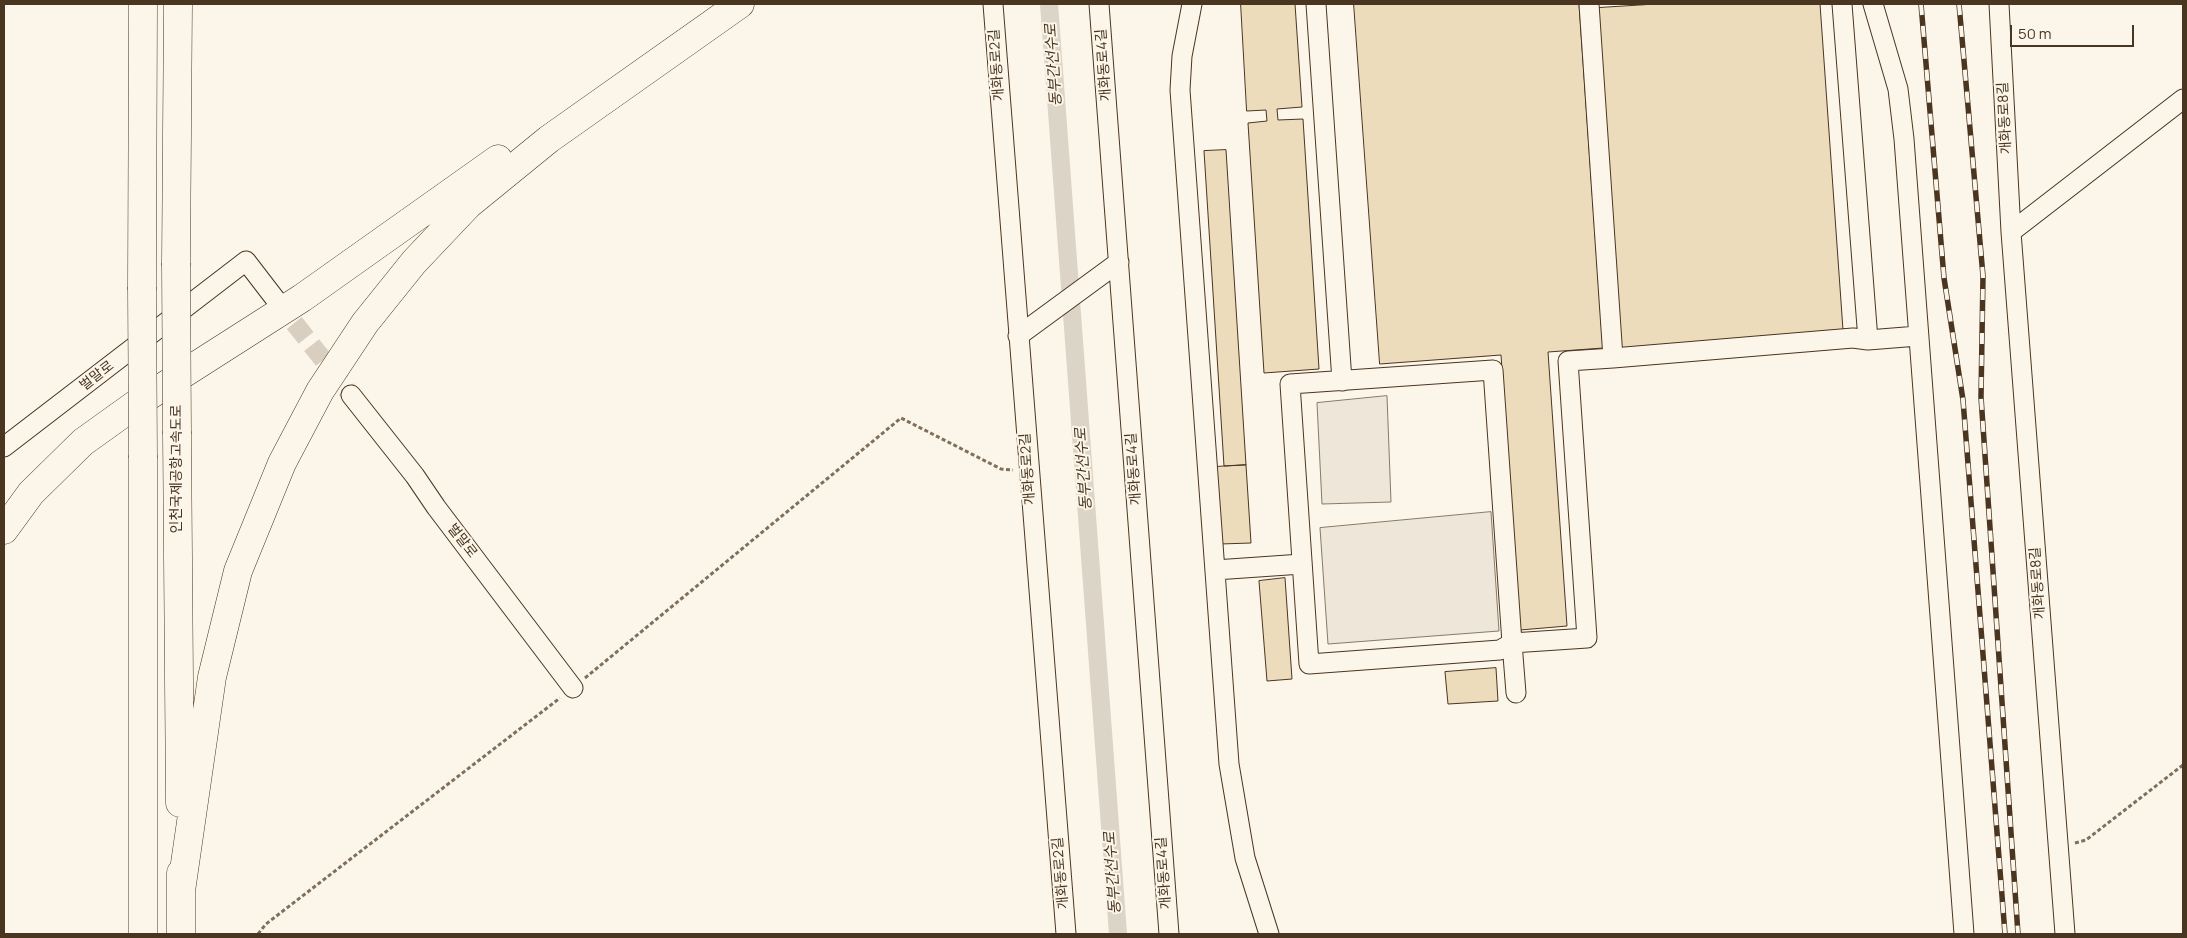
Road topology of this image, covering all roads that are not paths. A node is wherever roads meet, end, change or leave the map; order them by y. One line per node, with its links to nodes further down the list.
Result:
1 (143, 4): 31 (highway, bridge)
2 (178, 4): 30 (highway, 인천국제공항고속도로, bridge)
3 (717, 4): 24 (highway)
4 (740, 4): 30 (highway)
5 (993, 4): 17 (street, 개화동로2길)
6 (1100, 4): 15 (street, 개화동로4길)
7 (1192, 4): 26 (street)
8 (1316, 4): 21 (street)
9 (1589, 4): 20 (street)
10 (1842, 4): 19 (street)
11 (1873, 4): 18 (street)
12 (1999, 4): 14 (street, 개화동로8길)
13 (2183, 99): 14 (street)
14 (2011, 232): 37 (street, 개화동로8길)
15 (1119, 262): 17 (street); 34 (street, 개화동로4길)
16 (276, 300): 23 (street, 벌말로)
17 (1024, 331): 33 (street, 개화동로2길)
18 (1918, 336): 19 (street); 36 (street)
19 (1868, 340): 20 (street)
20 (1613, 358): 27 (street)
21 (1342, 381): 25 (street); 27 (street)
22 (351, 395): 28 (street, 벌말로)
23 (4, 447)
24 (4, 530)
25 (1302, 564): 26 (street); 27 (street)
26 (1215, 570): 35 (street)
27 (1512, 643): 29 (street)
28 (573, 688)
29 (1516, 693)
30 (181, 891): 32 (highway, 인천국제공항고속도로)
31 (143, 934)
32 (181, 934)
33 (1066, 934)
34 (1169, 934)
35 (1269, 934)
36 (1964, 934)
37 (2065, 934)

